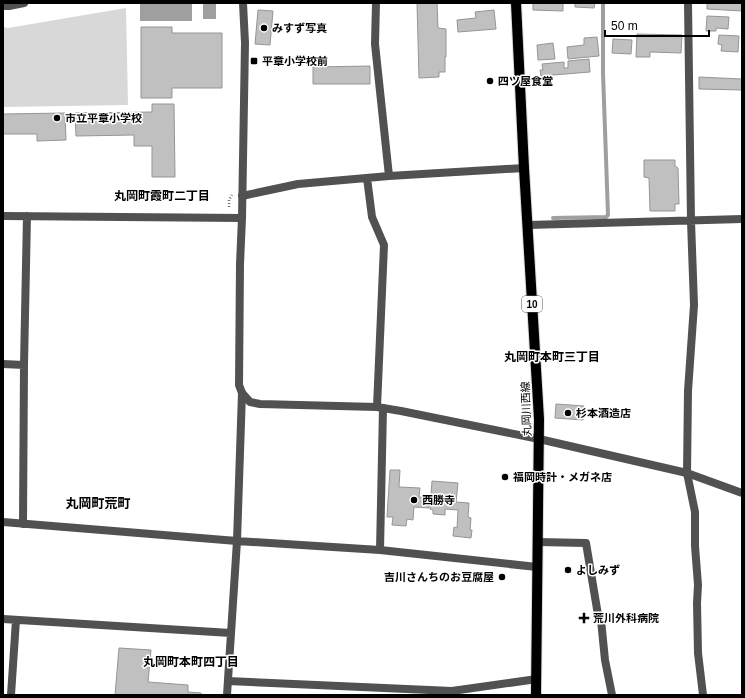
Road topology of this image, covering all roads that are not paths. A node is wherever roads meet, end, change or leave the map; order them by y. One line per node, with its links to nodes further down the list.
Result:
1 (24, 3): 6 (street)
2 (243, 3): 10 (street)
3 (376, 3): 8 (street)
4 (516, 3): 7 (main road, 丸岡川西線 / 10)
5 (688, 3): 15 (street)
6 (7, 5)
7 (524, 168): 8 (street); 16 (main road, 丸岡川西線 / 10)
8 (389, 176): 9 (street)
9 (366, 178): 10 (street); 20 (street)
10 (242, 196): 13 (street)
11 (3, 216): 12 (street)
12 (28, 216): 13 (street); 18 (street)
13 (242, 218): 19 (street)
14 (742, 219): 15 (street)
15 (691, 221): 16 (street); 22 (street)
16 (528, 225): 21 (main road, 丸岡川西線 / 10)
17 (3, 364): 18 (street)
18 (24, 365): 25 (street)
19 (242, 393): 20 (street); 26 (street)
20 (380, 407): 21 (street); 28 (street)
21 (539, 439): 22 (street); 27 (main road, 丸岡川西線 / 10)
22 (687, 473): 23 (street); 39 (street)
23 (742, 493)
24 (3, 522): 25 (street)
25 (23, 524): 26 (street)
26 (237, 541): 28 (street); 32 (street)
27 (538, 542): 29 (main road, 丸岡川西線 / 10); 38 (street)
28 (380, 550): 29 (street)
29 (537, 567): 33 (main road, 丸岡川西線 / 10)
30 (3, 619): 31 (street)
31 (16, 620): 32 (street); 35 (street)
32 (231, 633): 34 (street)
33 (536, 679): 34 (street); 37 (main road, 丸岡川西線 / 10)
34 (228, 681): 36 (street)
35 (11, 695)
36 (226, 695)
37 (536, 695)
38 (612, 695)
39 (703, 695)

